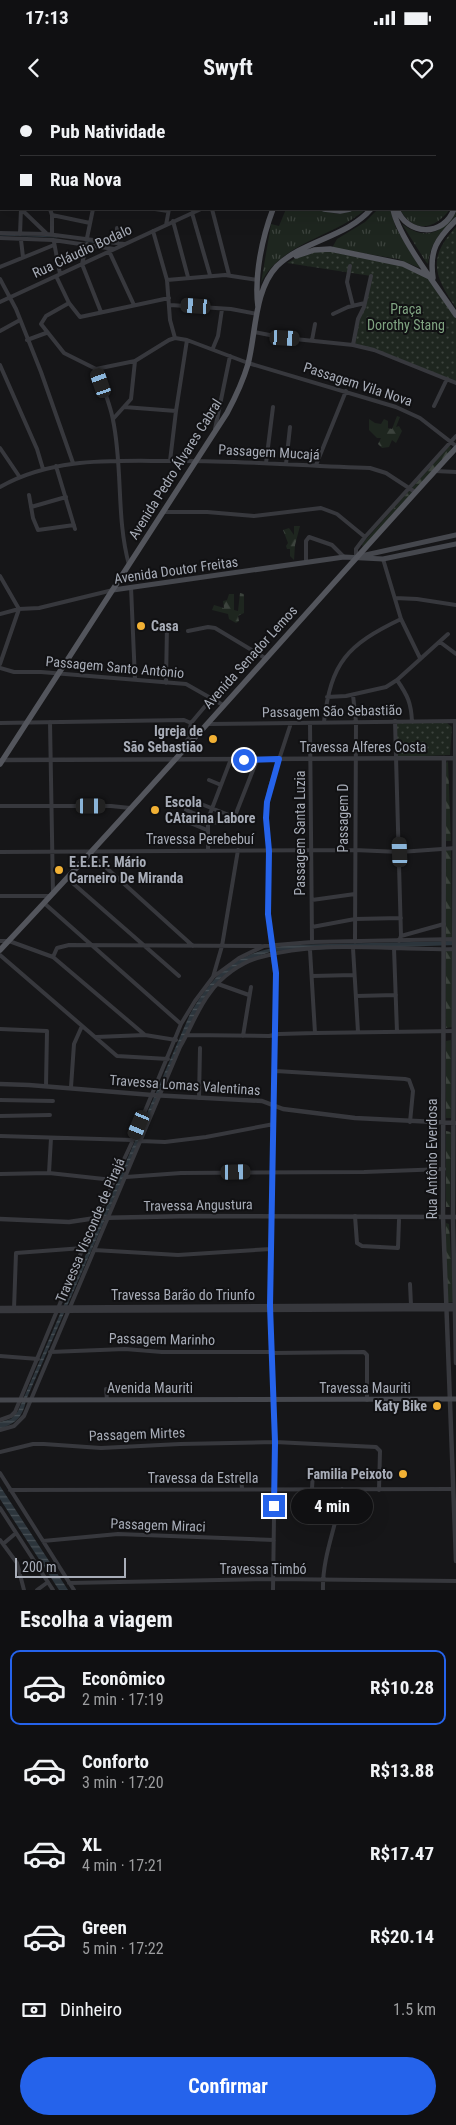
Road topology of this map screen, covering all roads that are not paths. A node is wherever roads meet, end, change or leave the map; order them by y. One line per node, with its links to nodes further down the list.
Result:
1 (0, 176): 2 (street)
2 (0, 180)
3 (21, 210): 26 (street)
4 (22, 210): 27 (street)
5 (50, 210): 18 (street)
6 (92, 210): 21 (street)
7 (168, 210): 22 (street)
8 (199, 210): 17 (street, Rua Cláudio Bodalo)
9 (212, 210): 42 (street)
10 (273, 210): 48 (main road)
11 (332, 210): 12 (main road)
12 (345, 210)
13 (370, 210): 36 (main road, Avenida Pedro Álvares Cabral)
14 (393, 210): 45 (main road)
15 (397, 210): 16 (main road)
16 (453, 210)
17 (192, 213): 20 (street, Rua Cláudio Bodalo); 41 (street)
18 (52, 215): 21 (street); 27 (street)
19 (456, 220): 45 (main road)
20 (173, 222): 22 (street, Rua Cláudio Bodalo); 44 (street)
21 (90, 223): 31 (street)
22 (166, 225): 24 (street, Rua Cláudio Bodalo)
23 (117, 228): 32 (street)
24 (153, 231): 33 (street, Rua Cláudio Bodalo); 47 (street)
25 (0, 233): 26 (street)
26 (20, 234): 27 (street)
27 (49, 234): 31 (street)
28 (0, 238): 29 (street)
29 (20, 240): 30 (street); 35 (street)
30 (54, 242): 31 (street); 35 (street); 40 (street)
31 (90, 242): 32 (street); 34 (street); 37 (street)
32 (117, 242): 33 (street)
33 (124, 244): 34 (street, Rua Cláudio Bodalo)
34 (111, 250): 37 (street, Rua Cláudio Bodalo); 54 (street)
35 (23, 257): 39 (street)
36 (287, 259): 45 (main road); 58 (main road, Avenida Pedro Álvares Cabral)
37 (82, 264): 40 (street, Rua Cláudio Bodalo); 59 (street)
38 (350, 266): 56 (street)
39 (0, 267)
40 (58, 275): 49 (street, Rua Cláudio Bodalo); 52 (street)
41 (210, 275): 42 (street); 44 (street)
42 (229, 275): 48 (street)
43 (371, 276): 53 (street)
44 (188, 277): 47 (street)
45 (433, 279): 61 (main road)
46 (0, 280): 49 (street)
47 (167, 280): 50 (street)
48 (257, 280): 58 (main road)
49 (10, 298): 51 (street, Rua Cláudio Bodalo); 62 (street)
50 (169, 298): 54 (street); 55 (street)
51 (0, 302)
52 (69, 303): 59 (street); 66 (street)
53 (365, 303): 56 (street); 71 (street)
54 (134, 305): 59 (street)
55 (170, 305): 57 (street); 67 (street)
56 (353, 306): 60 (street)
57 (222, 309): 58 (street); 72 (street)
58 (257, 311): 65 (main road, Avenida Pedro Álvares Cabral)
59 (101, 312)
60 (333, 314)
61 (456, 315)
62 (20, 320): 64 (street); 68 (street)
63 (315, 324): 70 (street)
64 (0, 331)
65 (254, 332): 70 (street); 75 (main road, Avenida Pedro Álvares Cabral)
66 (46, 333): 68 (street); 77 (street)
67 (175, 338): 69 (street, Passagem Vila Nova); 74 (street)
68 (27, 340): 95 (street)
69 (187, 340): 72 (street, Passagem Vila Nova); 84 (street)
70 (312, 340): 71 (street)
71 (353, 345): 78 (street)
72 (213, 348): 73 (street, Passagem Vila Nova)
73 (230, 356): 75 (street, Passagem Vila Nova); 87 (street)
74 (135, 361): 77 (street); 82 (street)
75 (248, 363): 80 (street, Passagem Vila Nova); 87 (main road, Avenida Pedro Álvares Cabral)
76 (0, 365): 100 (street)
77 (96, 369): 85 (street)
78 (447, 379): 79 (street); 81 (street)
79 (456, 383)
80 (346, 391): 89 (street, Passagem Vila Nova); 98 (street)
81 (434, 406)
82 (124, 407): 84 (street); 85 (street)
83 (273, 407): 96 (street)
84 (176, 411): 94 (street)
85 (113, 419): 92 (street)
86 (290, 427): 97 (street)
87 (214, 434): 93 (main road, Avenida Pedro Álvares Cabral)
88 (456, 436): 89 (street, Avenida Senador Lemos)
89 (450, 442): 90 (street, Passagem Vila Nova); 105 (street, Avenida Senador Lemos)
90 (456, 447): 101 (main road, Avenida Senador Lemos)
91 (0, 448): 103 (street)
92 (118, 460): 94 (street, Passagem Mucajá); 95 (street, Passagem Mucajá); 122 (street)
93 (198, 460): 94 (street, Passagem Mucajá); 96 (street, Passagem Mucajá); 110 (main road, Avenida Pedro Álvares Cabral)
94 (170, 461)
95 (73, 463): 99 (street, Passagem Mucajá)
96 (266, 463): 97 (street, Passagem Mucajá)
97 (286, 464): 98 (street, Passagem Mucajá)
98 (316, 465): 105 (street, Passagem Mucajá)
99 (56, 466): 100 (street, Passagem Mucajá); 108 (street)
100 (44, 469): 103 (street, Passagem Mucajá)
101 (435, 471): 102 (street); 106 (main road, Avenida Senador Lemos)
102 (456, 472)
103 (19, 476): 104 (street, Passagem Mucajá)
104 (0, 487)
105 (409, 487): 106 (street, Passagem Mucajá); 112 (street, Avenida Senador Lemos)
106 (415, 492): 118 (main road, Avenida Senador Lemos)
107 (29, 495): 109 (street)
108 (66, 497): 109 (street); 109 (street)
109 (31, 507)
110 (164, 512): 112 (street); 122 (main road, Avenida Pedro Álvares Cabral)
111 (456, 535): 113 (main road, Avenida Doutor Freitas)
112 (365, 537): 118 (street, Avenida Senador Lemos)
113 (449, 537): 114 (main road, Avenida Doutor Freitas); 116 (main road)
114 (434, 540): 117 (main road); 118 (main road, Avenida Doutor Freitas)
115 (456, 544): 116 (main road, Avenida Doutor Freitas)
116 (449, 546): 117 (main road, Avenida Doutor Freitas)
117 (435, 548): 120 (main road, Avenida Doutor Freitas)
118 (356, 557): 119 (main road, Avenida Doutor Freitas); 120 (main road, Avenida Doutor Freitas); 136 (main road, Avenida Senador Lemos)
119 (344, 558): 121 (main road, Avenida Doutor Freitas); 121 (street)
120 (383, 559): 126 (street)
121 (306, 562): 124 (main road, Avenida Doutor Freitas)
122 (130, 565): 125 (main road, Avenida Pedro Álvares Cabral)
123 (0, 576): 128 (street)
124 (131, 587): 125 (main road, Avenida Doutor Freitas); 141 (street)
125 (112, 590): 128 (street, Avenida Doutor Freitas); 140 (main road, Avenida Pedro Álvares Cabral)
126 (395, 598): 127 (street); 130 (street)
127 (456, 605)
128 (19, 609): 129 (street, Avenida Doutor Freitas); 138 (street)
129 (0, 614)
130 (401, 619): 137 (street); 145 (street)
131 (167, 626): 143 (street)
132 (188, 631): 136 (street)
133 (448, 634): 134 (street, Passagem São Sebastião)
134 (440, 642): 135 (street); 137 (street, Passagem São Sebastião)
135 (456, 654)
136 (265, 658): 147 (main road, Avenida Senador Lemos)
137 (420, 658): 142 (street, Passagem São Sebastião)
138 (0, 664)
139 (0, 668): 140 (street, Passagem Santo Antônio)
140 (57, 674): 141 (street, Passagem Santo Antônio); 158 (main road, Avenida Pedro Álvares Cabral)
141 (135, 680): 143 (street, Passagem Santo Antônio)
142 (397, 680): 144 (street, Passagem São Sebastião); 149 (street)
143 (166, 683): 146 (street, Passagem Santo Antônio)
144 (353, 695): 145 (street, Passagem São Sebastião); 153 (street, Passagem D)
145 (327, 697): 152 (street)
146 (212, 698): 147 (street, Passagem Santo Antônio); 155 (street)
147 (223, 705): 159 (main road, Avenida Senador Lemos)
148 (395, 721): 149 (street, Passagem São Sebastião); 153 (street, Passagem São Sebastião); 167 (street)
149 (412, 721): 150 (street, Passagem São Sebastião)
150 (456, 721): 164 (street, Rua Antônio Everdosa)
151 (50, 722): 155 (street); 158 (street); 161 (street)
152 (324, 722): 153 (street, Passagem São Sebastião); 157 (street, Passagem São Sebastião)
153 (356, 722): 166 (street, Passagem D)
154 (0, 723): 158 (street)
155 (191, 723): 160 (street)
156 (291, 723): 157 (street, Passagem São Sebastião); 159 (street, Passagem São Sebastião); 165 (street)
157 (310, 723): 162 (street, Passagem Santa Luzia)
158 (26, 724): 171 (main road, Avenida Pedro Álvares Cabral)
159 (208, 724): 160 (main road, Avenida Senador Lemos)
160 (186, 747): 168 (main road, Avenida Senador Lemos)
161 (49, 758): 168 (street, Travessa Alferes Costa); 171 (street, Travessa Alferes Costa); 176 (street)
162 (311, 758): 165 (street, Travessa Alferes Costa); 166 (street, Travessa Alferes Costa); 190 (street, Passagem Santa Luzia)
163 (444, 758): 164 (street, Travessa Alferes Costa); 167 (street, Travessa Alferes Costa); 184 (street, Rua Antônio Everdosa)
164 (455, 758): 185 (street, Rua Antônio Everdosa)
165 (279, 759): 170 (street, Travessa Alferes Costa); 189 (street)
166 (354, 759): 167 (street, Travessa Alferes Costa); 187 (street, Passagem D)
167 (397, 759): 193 (street)
168 (175, 760): 169 (street, Travessa Alferes Costa); 177 (main road, Avenida Senador Lemos)
169 (231, 760): 170 (street, Travessa Alferes Costa); 173 (street)
170 (257, 760): 180 (street)
171 (1, 761)
172 (209, 780): 173 (street)
173 (221, 784): 178 (street)
174 (191, 800): 178 (street)
175 (0, 806): 176 (street)
176 (52, 806): 177 (street); 192 (street)
177 (130, 808): 194 (main road, Avenida Senador Lemos)
178 (212, 809): 180 (street); 182 (street)
179 (186, 810): 182 (street)
180 (234, 817): 182 (street)
181 (183, 820): 183 (street)
182 (208, 821): 183 (street)
183 (207, 830): 188 (street)
184 (445, 848): 185 (street, Travessa Perebebuí); 193 (street, Travessa Perebebuí); 204 (street, Rua Antônio Everdosa)
185 (455, 848): 201 (street, Rua Antônio Everdosa)
186 (238, 850): 188 (street, Travessa Perebebuí); 189 (street, Travessa Perebebuí); 217 (street)
187 (354, 850): 190 (street, Travessa Perebebuí); 193 (street, Travessa Perebebuí); 196 (street, Passagem D)
188 (208, 851): 194 (street, Travessa Perebebuí)
189 (269, 851): 190 (street, Travessa Perebebuí); 223 (street)
190 (311, 851): 199 (street, Passagem Santa Luzia)
191 (0, 852): 192 (street, Travessa Perebebuí)
192 (52, 852): 194 (street, Travessa Perebebuí); 197 (street)
193 (400, 852): 202 (street)
194 (92, 853): 195 (main road, Avenida Senador Lemos); 216 (street)
195 (68, 878): 197 (main road, Avenida Senador Lemos); 215 (street)
196 (355, 894): 199 (street); 203 (street, Passagem D)
197 (52, 895): 198 (street); 200 (main road, Avenida Senador Lemos)
198 (0, 896)
199 (312, 900): 205 (street, Passagem Santa Luzia)
200 (44, 902): 210 (main road, Avenida Senador Lemos); 214 (street)
201 (455, 914): 208 (street, Rua Antônio Everdosa)
202 (401, 918): 203 (street); 206 (street)
203 (355, 919): 205 (street); 213 (street, Passagem D)
204 (444, 924): 206 (street); 207 (street, Rua Antônio Everdosa)
205 (312, 927): 212 (street, Passagem Santa Luzia)
206 (401, 936): 211 (street)
207 (445, 940): 208 (street, Travessa Visconde de Pirajá); 211 (street, Travessa Visconde de Pirajá); 221 (street, Rua Antônio Everdosa)
208 (455, 940): 222 (street, Rua Antônio Everdosa)
209 (0, 941): 210 (street)
210 (9, 941): 224 (main road, Avenida Senador Lemos); 227 (street)
211 (399, 941): 213 (street, Travessa Visconde de Pirajá)
212 (312, 942): 213 (street, Travessa Visconde de Pirajá); 223 (street, Travessa Visconde de Pirajá)
213 (355, 942)
214 (92, 944): 215 (street); 227 (street); 237 (street)
215 (145, 946): 216 (street); 229 (street)
216 (193, 946): 217 (street)
217 (222, 946): 218 (street); 231 (street)
218 (264, 946): 223 (street, Travessa Visconde de Pirajá); 231 (street, Travessa Visconde de Pirajá)
219 (353, 948): 220 (street, Travessa Visconde de Pirajá); 225 (street, Travessa Visconde de Pirajá); 228 (street)
220 (394, 948): 221 (street, Travessa Visconde de Pirajá); 235 (street)
221 (445, 948): 222 (street, Travessa Visconde de Pirajá); 240 (street, Rua Antônio Everdosa)
222 (455, 948): 241 (street, Rua Antônio Everdosa)
223 (273, 949): 225 (street, Travessa Visconde de Pirajá); 232 (street, Travessa Visconde de Pirajá); 246 (street)
224 (0, 950)
225 (310, 950): 230 (street)
226 (0, 955): 238 (street)
227 (53, 957): 247 (street)
228 (354, 975): 230 (street); 236 (street)
229 (179, 976)
230 (312, 976): 244 (street)
231 (213, 977): 237 (street, Travessa Visconde de Pirajá)
232 (218, 984): 234 (street); 245 (street, Travessa Visconde de Pirajá)
233 (251, 987): 234 (street)
234 (249, 995): 248 (street)
235 (396, 995): 236 (street); 243 (street)
236 (356, 996): 242 (street)
237 (181, 1024): 250 (street, Travessa Visconde de Pirajá)
238 (82, 1026): 249 (street); 257 (street)
239 (0, 1029): 256 (street)
240 (444, 1031): 241 (street); 243 (street); 266 (street, Rua Antônio Everdosa)
241 (455, 1031): 253 (street, Rua Antônio Everdosa)
242 (358, 1032): 243 (street); 244 (street)
243 (397, 1032)
244 (315, 1033): 246 (street)
245 (187, 1035): 248 (street); 258 (street, Travessa Visconde de Pirajá)
246 (275, 1035): 248 (street); 254 (street)
247 (146, 1036): 249 (street); 250 (street)
248 (243, 1036)
249 (96, 1037): 252 (street)
250 (176, 1040): 252 (street, Travessa Visconde de Pirajá)
251 (200, 1048): 259 (street)
252 (168, 1059): 258 (street, Travessa Visconde de Pirajá)
253 (455, 1070): 268 (street, Rua Antônio Everdosa)
254 (276, 1071): 262 (street); 265 (street)
255 (0, 1084): 256 (street, Travessa Lomas Valentinas)
256 (46, 1086): 257 (street, Travessa Lomas Valentinas)
257 (71, 1087): 258 (street, Travessa Lomas Valentinas)
258 (156, 1096): 259 (street, Travessa Lomas Valentinas); 271 (street, Travessa Visconde de Pirajá); 272 (street, Travessa Visconde de Pirajá)
259 (199, 1098): 262 (street, Travessa Lomas Valentinas)
260 (0, 1100): 261 (street)
261 (53, 1101)
262 (274, 1105): 265 (street, Travessa Lomas Valentinas); 267 (street)
263 (50, 1115): 264 (street)
264 (0, 1116)
265 (410, 1122): 266 (street, Travessa Lomas Valentinas)
266 (444, 1123): 268 (street, Travessa Lomas Valentinas); 273 (street, Rua Antônio Everdosa)
267 (274, 1124): 272 (street); 274 (street)
268 (455, 1124): 282 (street, Rua Antônio Everdosa)
269 (0, 1136): 270 (street)
270 (51, 1138): 271 (street); 275 (street)
271 (133, 1140): 278 (street, Travessa Visconde de Pirajá)
272 (140, 1141): 277 (street, Travessa Visconde de Pirajá)
273 (444, 1169): 274 (street); 281 (street, Rua Antônio Everdosa)
274 (274, 1172): 277 (street); 279 (street)
275 (49, 1173): 276 (street); 278 (street)
276 (0, 1174)
277 (126, 1177): 284 (street, Travessa Visconde de Pirajá)
278 (113, 1180): 283 (street, Travessa Visconde de Pirajá)
279 (272, 1216): 280 (street, Travessa Angustura); 284 (street, Travessa Angustura); 288 (street)
280 (355, 1216): 281 (street, Travessa Angustura); 286 (street)
281 (443, 1217): 282 (street, Travessa Angustura); 293 (street, Rua Antônio Everdosa)
282 (454, 1217): 294 (street, Rua Antônio Everdosa)
283 (98, 1218): 284 (street, Travessa Angustura); 285 (street, Travessa Angustura); 287 (street, Travessa Visconde de Pirajá)
284 (108, 1218): 289 (street, Travessa Visconde de Pirajá)
285 (0, 1219)
286 (399, 1220)
287 (83, 1248): 295 (street, Travessa Visconde de Pirajá); 298 (street)
288 (271, 1248): 289 (street); 296 (street)
289 (94, 1250): 299 (street, Travessa Visconde de Pirajá)
290 (410, 1284): 291 (street)
291 (411, 1305): 292 (street, Travessa Barão do Triunfo); 293 (street, Travessa Barão do Triunfo)
292 (363, 1307): 293 (street, Travessa Barão do Triunfo); 296 (street, Travessa Barão do Triunfo)
293 (445, 1307): 294 (street, Travessa Barão do Triunfo); 307 (street, Rua Antônio Everdosa)
294 (455, 1307): 304 (street, Rua Antônio Everdosa)
295 (60, 1308): 298 (street, Travessa Barão do Triunfo); 299 (street, Travessa Barão do Triunfo); 303 (street, Travessa Visconde de Pirajá)
296 (270, 1308): 299 (street, Travessa Barão do Triunfo); 301 (street)
297 (0, 1309): 298 (street, Travessa Barão do Triunfo)
298 (14, 1309)
299 (68, 1309): 300 (street, Travessa Visconde de Pirajá)
300 (50, 1352): 301 (street, Passagem Marinho); 310 (street, Travessa Visconde de Pirajá)
301 (273, 1352): 306 (street); 312 (street, Passagem Marinho)
302 (0, 1356): 303 (street)
303 (38, 1359): 310 (street, Travessa Visconde de Pirajá)
304 (456, 1363)
305 (106, 1389): 311 (street)
306 (273, 1399): 311 (main road, Avenida Mauriti); 312 (main road, Travessa Mauriti); 317 (street)
307 (449, 1399): 308 (main road, Travessa Mauriti); 312 (main road, Travessa Mauriti); 314 (street, Rua Antônio Everdosa)
308 (456, 1399)
309 (0, 1400): 310 (main road)
310 (24, 1400): 311 (main road, Avenida Mauriti); 315 (street, Travessa Visconde de Pirajá); 316 (street, Travessa Visconde de Pirajá)
311 (107, 1400)
312 (367, 1400)
313 (456, 1410): 314 (street)
314 (450, 1412): 326 (street, Rua Antônio Everdosa)
315 (0, 1420)
316 (0, 1430)
317 (275, 1442): 318 (street, Passagem Mirtes); 323 (street); 328 (street, Passagem Mirtes)
318 (0, 1452)
319 (313, 1472): 324 (street)
320 (0, 1474): 327 (street)
321 (241, 1474): 322 (street)
322 (242, 1489): 323 (street, Travessa da Estrella); 327 (street, Travessa da Estrella)
323 (275, 1489): 324 (street, Travessa da Estrella); 331 (street)
324 (312, 1489): 325 (street, Travessa da Estrella)
325 (342, 1489): 328 (street, Travessa da Estrella); 336 (street)
326 (454, 1489): 328 (street, Travessa da Estrella); 334 (street, Rua Antônio Everdosa)
327 (10, 1490): 332 (street)
328 (379, 1490)
329 (0, 1508): 330 (street)
330 (16, 1533): 333 (street); 338 (street)
331 (274, 1540): 332 (street, Passagem Miraci); 335 (street)
332 (43, 1541): 339 (street)
333 (1, 1542): 340 (street)
334 (456, 1561)
335 (273, 1579): 336 (street, Travessa Timbó); 339 (street, Travessa Timbó); 344 (street)
336 (322, 1581): 337 (street, Travessa Timbó); 345 (street)
337 (456, 1581)
338 (48, 1582): 341 (street); 342 (street)
339 (69, 1583): 343 (street)
340 (24, 1590)
341 (36, 1590)
342 (53, 1590)
343 (74, 1590)
344 (273, 1590)
345 (323, 1590)

